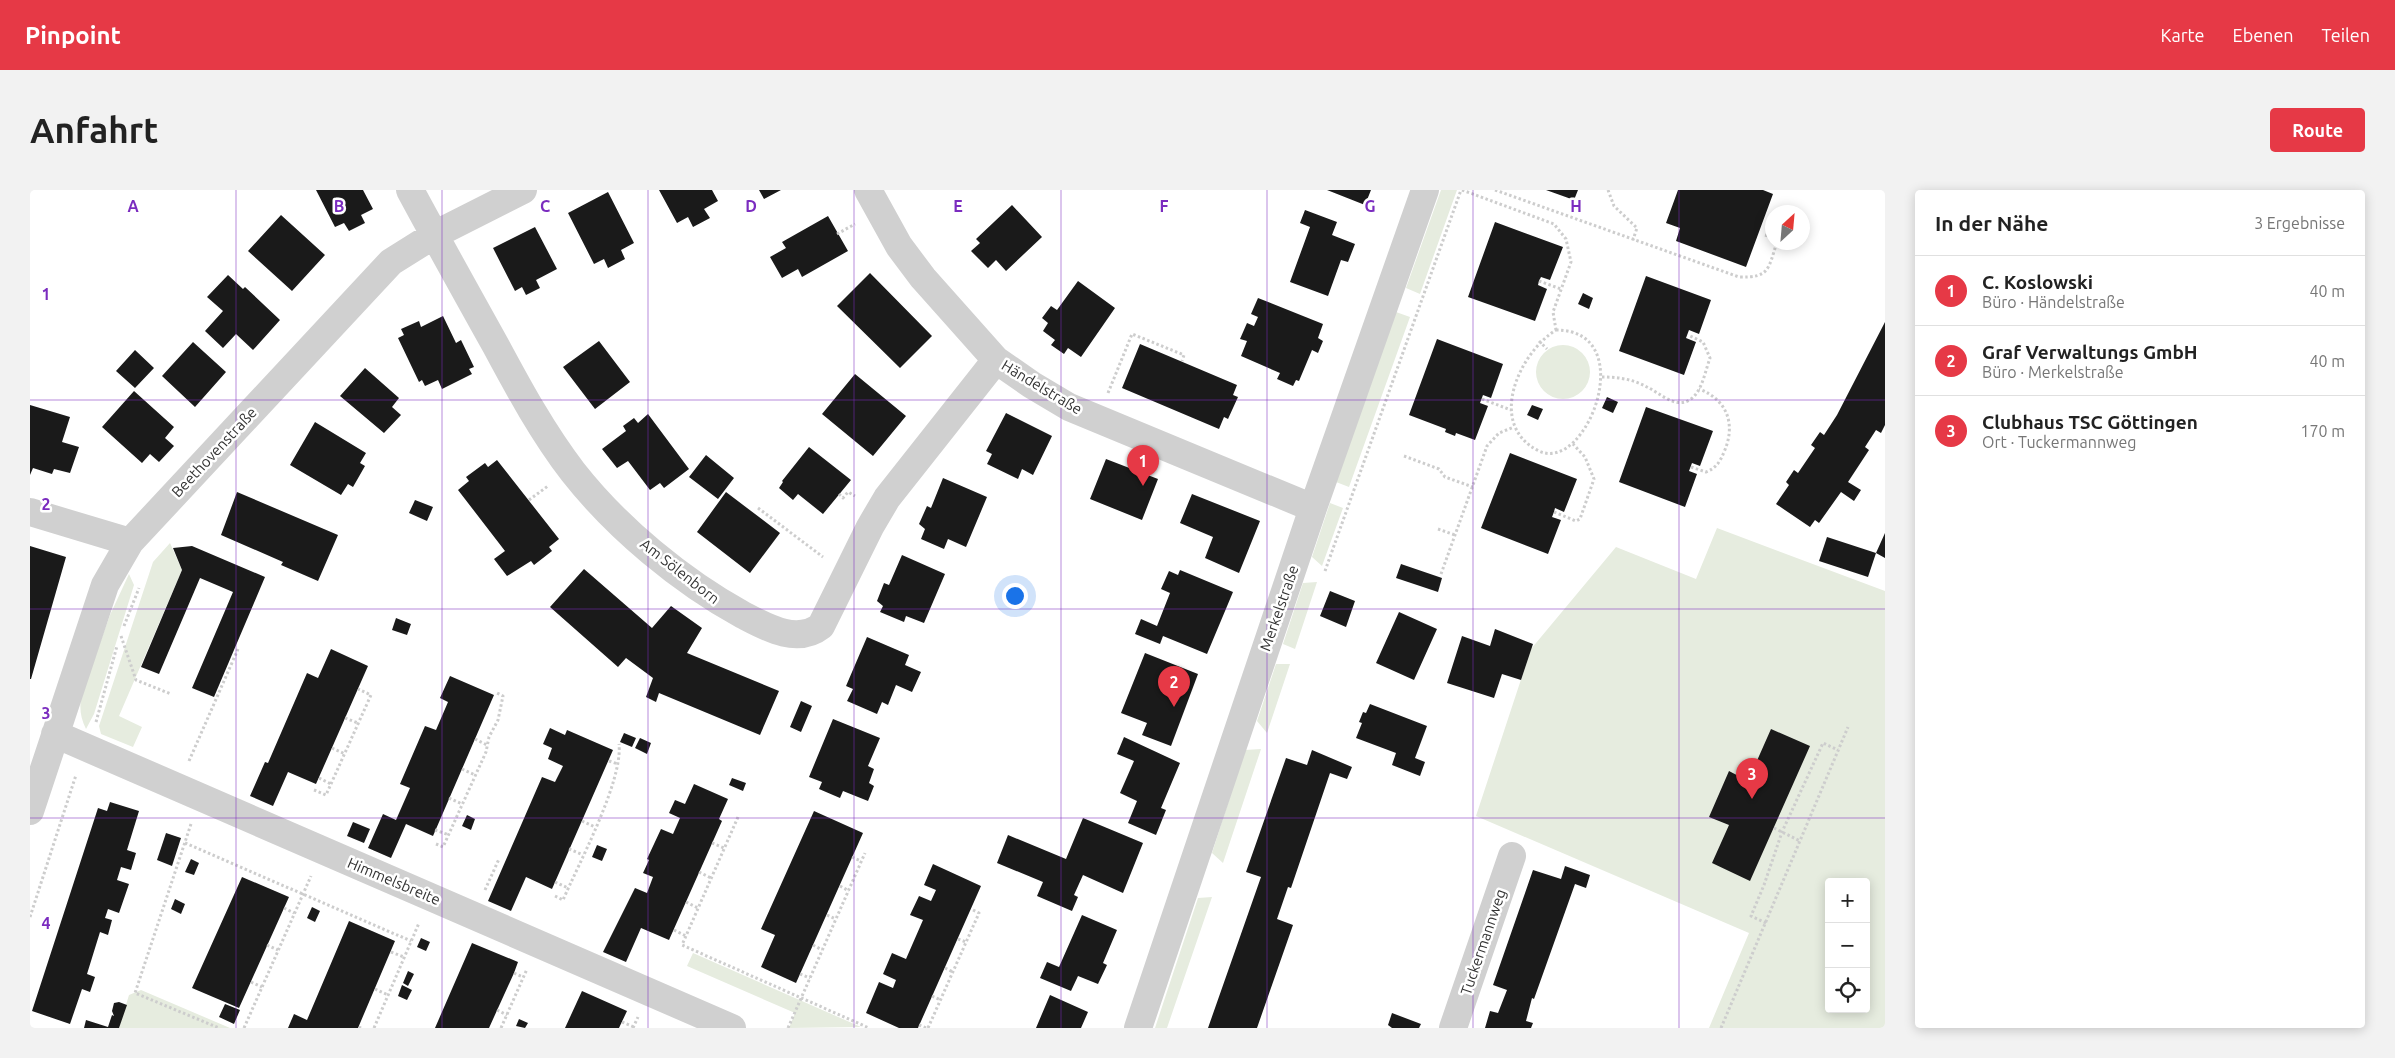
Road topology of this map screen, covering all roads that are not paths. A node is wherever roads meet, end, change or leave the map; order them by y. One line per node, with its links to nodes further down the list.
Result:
1 (410, 190): 5 (street, Am Sölenborn)
2 (523, 190): 5 (street, Beethovenstraße)
3 (868, 190): 6 (street, Händelstraße)
4 (1425, 190): 7 (street, Merkelstraße)
5 (434, 235): 6 (street, Am Sölenborn); 9 (street, Beethovenstraße)
6 (996, 360): 7 (street, Händelstraße)
7 (1313, 508): 14 (street, Merkelstraße)
8 (30, 512): 9 (street)
9 (130, 542): 10 (street, Beethovenstraße)
10 (55, 734): 11 (street, Beethovenstraße); 13 (street, Himmelsbreite)
11 (30, 811)
12 (1512, 856): 15 (street, Tuckermannweg)
13 (732, 1028)
14 (1138, 1028)
15 (1453, 1028)

